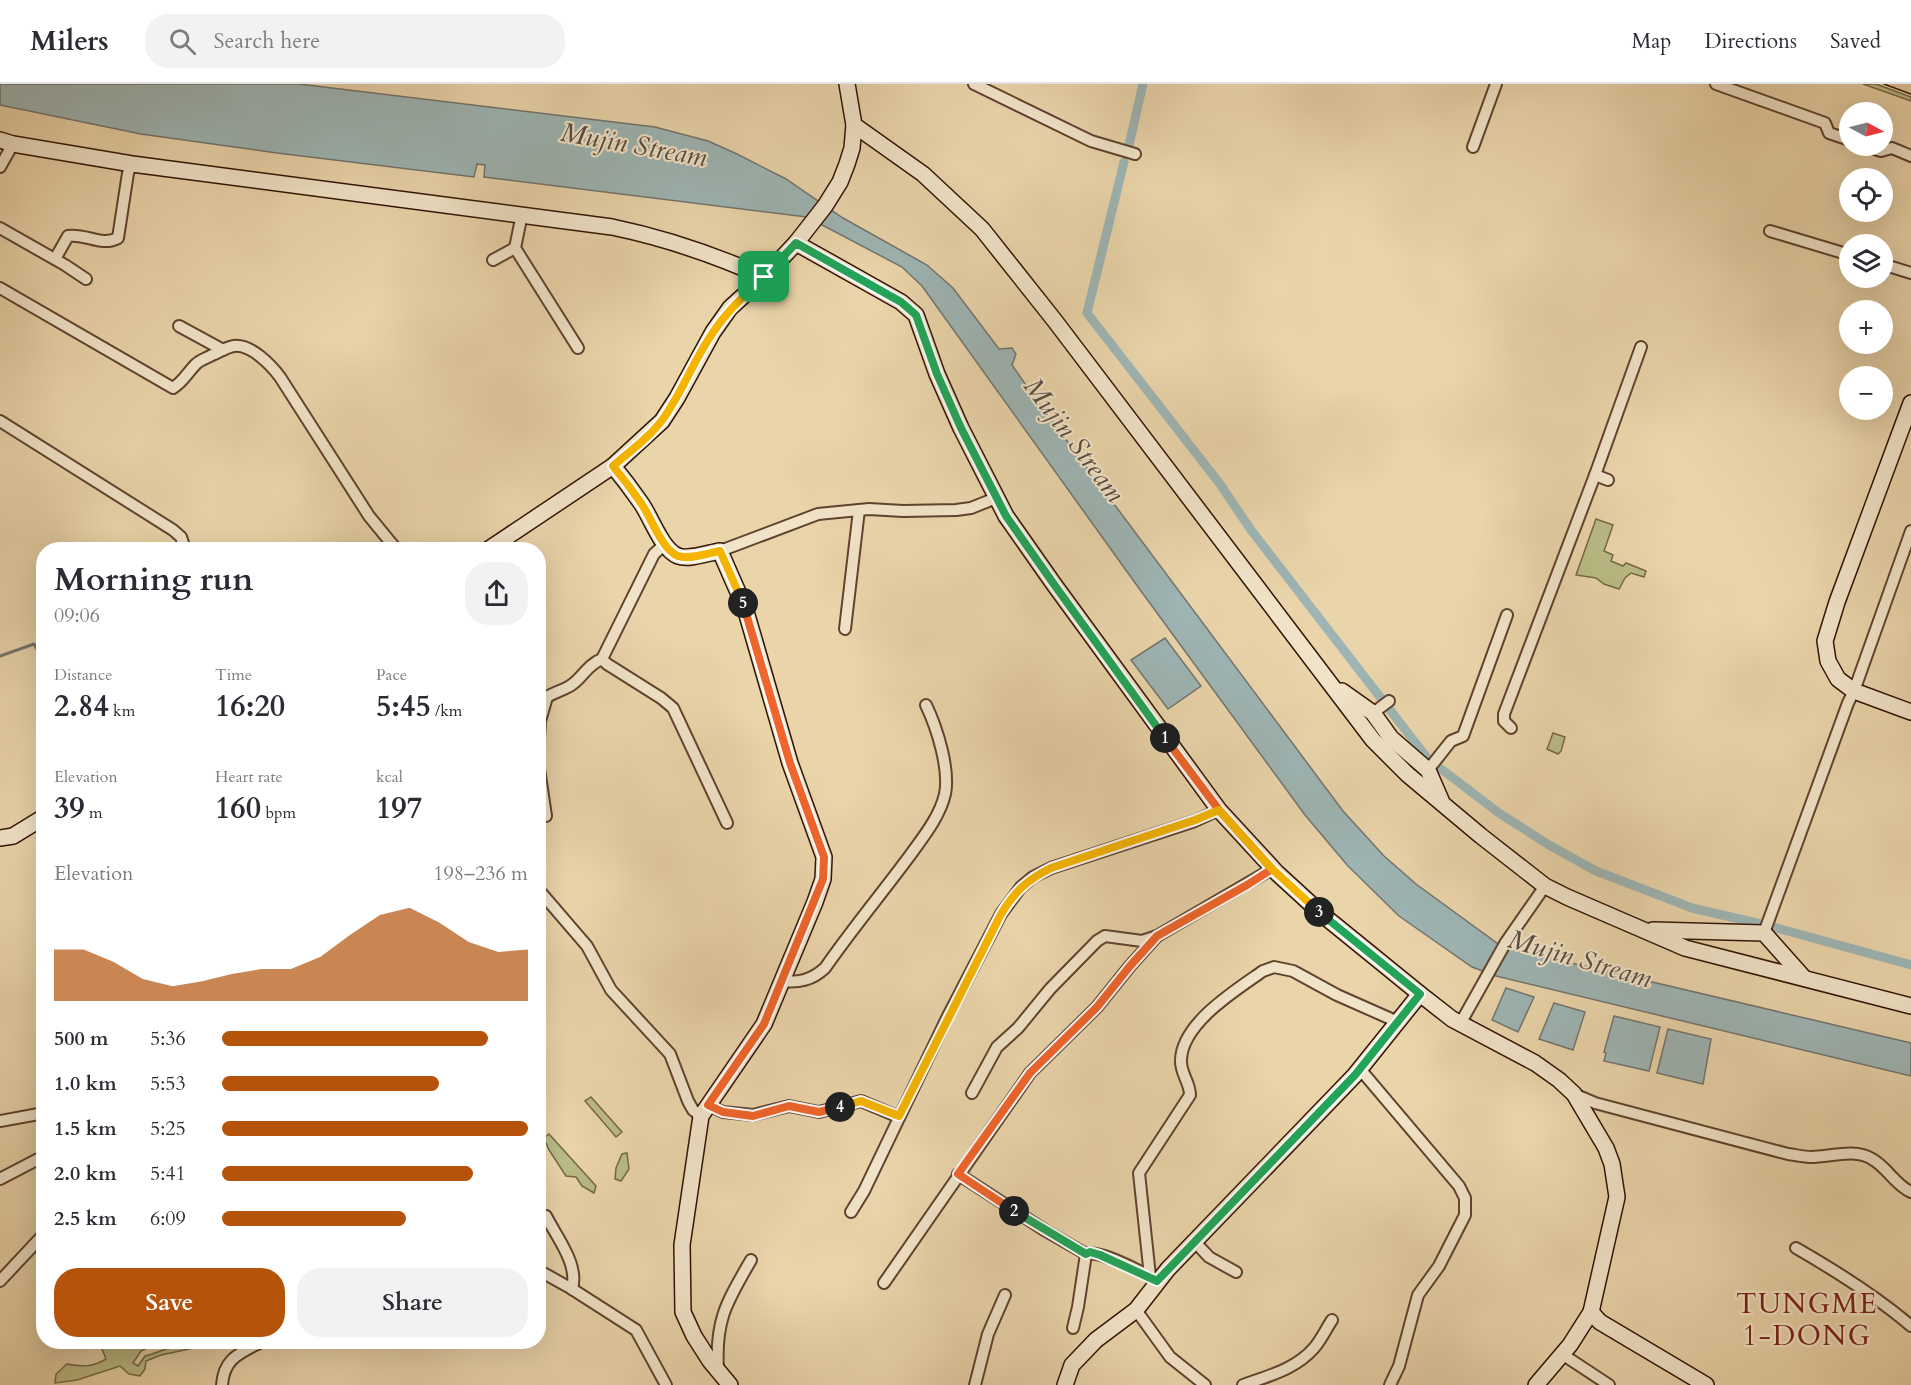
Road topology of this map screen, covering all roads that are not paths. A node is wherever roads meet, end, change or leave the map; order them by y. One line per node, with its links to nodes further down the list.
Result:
1 (847, 84): 5 (street)
2 (974, 84): 10 (street)
3 (1496, 84): 8 (street)
4 (1716, 84): 6 (street)
5 (854, 124): 17 (street); 47 (street)
6 (1839, 136)
7 (4, 143): 12 (street); 13 (street)
8 (1473, 147)
9 (1893, 148): 11 (street)
10 (1135, 154)
11 (1911, 156)
12 (132, 164): 14 (street); 20 (street)
13 (0, 167)
14 (522, 214): 18 (street); 24 (street)
15 (0, 228): 20 (street)
16 (1770, 231): 19 (street)
17 (796, 243): 24 (street); 36 (street)
18 (515, 248): 21 (street); 29 (street)
19 (1839, 252)
20 (55, 259): 25 (street)
21 (493, 260)
22 (1893, 267): 23 (street)
23 (1911, 273)
24 (764, 277): 33 (street)
25 (86, 279)
26 (0, 288): 30 (street)
27 (179, 326): 30 (street)
28 (1641, 347): 34 (street)
29 (578, 348)
30 (223, 350): 40 (street)
31 (1911, 403): 48 (street)
32 (0, 421): 39 (street)
33 (613, 466): 41 (street); 42 (street)
34 (1595, 475): 35 (street); 54 (street)
35 (1608, 480)
36 (996, 498): 37 (street); 57 (street)
37 (859, 510): 43 (street); 45 (street)
38 (1911, 531): 48 (street)
39 (183, 542)
40 (390, 542)
41 (499, 542)
42 (665, 544): 43 (street); 46 (street)
43 (720, 551): 68 (street)
44 (1508, 615): 55 (street)
45 (845, 629)
46 (602, 659): 49 (street); 59 (street)
47 (1329, 681): 52 (street); 56 (street)
48 (1854, 691): 53 (street); 65 (street)
49 (546, 698)
50 (1389, 701): 52 (street)
51 (926, 705): 68 (street)
52 (1375, 712): 55 (street)
53 (1911, 712)
54 (1511, 728)
55 (1432, 766): 56 (street)
56 (1443, 805): 62 (street)
57 (1219, 810): 61 (street); 78 (street)
58 (36, 822): 60 (street)
59 (727, 823)
60 (0, 837)
61 (1272, 869): 66 (street); 69 (street)
62 (1545, 886): 64 (street); 72 (street)
63 (546, 899): 76 (street)
64 (1647, 930): 65 (street); 67 (street)
65 (1764, 933): 67 (street)
66 (1157, 936): 74 (street); 81 (street)
67 (1804, 978): 70 (street)
68 (782, 981): 76 (street)
69 (1420, 994): 71 (street); 72 (street)
70 (1911, 1006)
71 (1398, 1022): 73 (street); 93 (street)
72 (1460, 1024): 75 (street)
73 (1359, 1069): 86 (street); 113 (street)
74 (972, 1093)
75 (1574, 1094): 83 (street); 99 (street)
76 (704, 1111): 78 (street); 105 (street)
77 (36, 1114): 79 (street)
78 (899, 1116): 84 (street)
79 (0, 1121)
80 (36, 1160): 82 (street)
81 (958, 1174): 89 (street); 95 (street)
82 (0, 1179)
83 (1911, 1192)
84 (851, 1212)
85 (546, 1216): 96 (street)
86 (1194, 1241): 91 (street); 93 (street)
87 (36, 1242): 94 (street)
88 (1796, 1248): 101 (street)
89 (1086, 1254): 93 (street); 102 (street)
90 (751, 1260): 105 (street)
91 (1236, 1272)
92 (546, 1274): 96 (street)
93 (1154, 1278): 98 (street)
94 (0, 1281)
95 (884, 1283)
96 (572, 1289): 107 (street)
97 (1005, 1295): 109 (street)
98 (1136, 1310): 110 (street); 111 (street)
99 (1591, 1312): 104 (street); 116 (street)
100 (1332, 1320): 112 (street)
101 (1911, 1326)
102 (1073, 1328)
103 (249, 1349): 106 (street)
104 (1562, 1354): 114 (street); 115 (street)
105 (718, 1370): 108 (street)
106 (222, 1385)
107 (666, 1385)
108 (730, 1385)
109 (975, 1385)
110 (1065, 1385)
111 (1205, 1385)
112 (1242, 1385)
113 (1389, 1385)
114 (1536, 1385)
115 (1609, 1385)
116 (1706, 1385)

